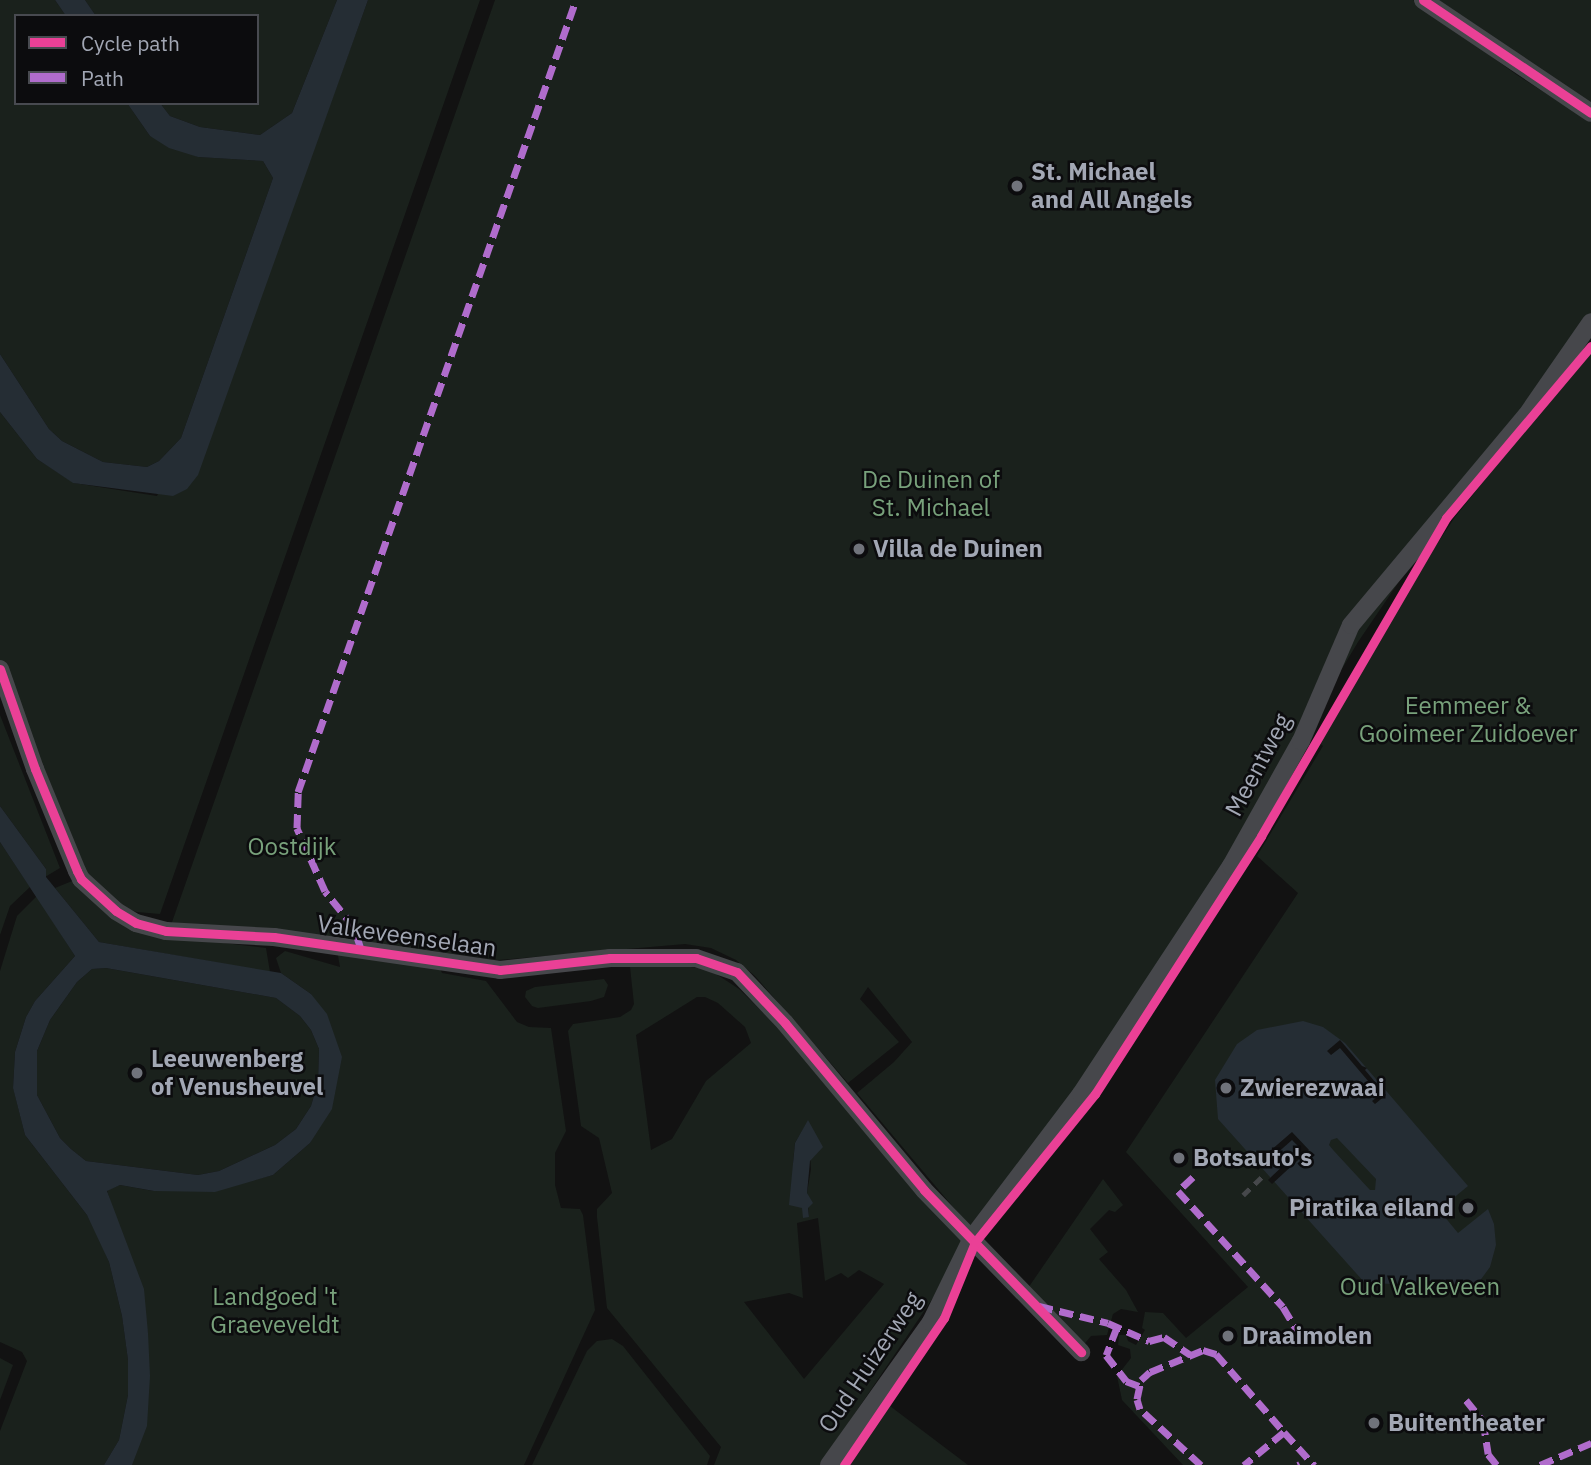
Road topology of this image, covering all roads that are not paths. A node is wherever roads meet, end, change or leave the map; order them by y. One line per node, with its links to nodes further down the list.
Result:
1 (1423, 0): 2 (street)
2 (1591, 113)
3 (1591, 322): 5 (street, Meentweg)
4 (0, 669): 5 (street, Valkeveenselaan)
5 (971, 1238): 6 (street); 7 (street, Oud Huizerweg)
6 (1081, 1352)
7 (830, 1465)

